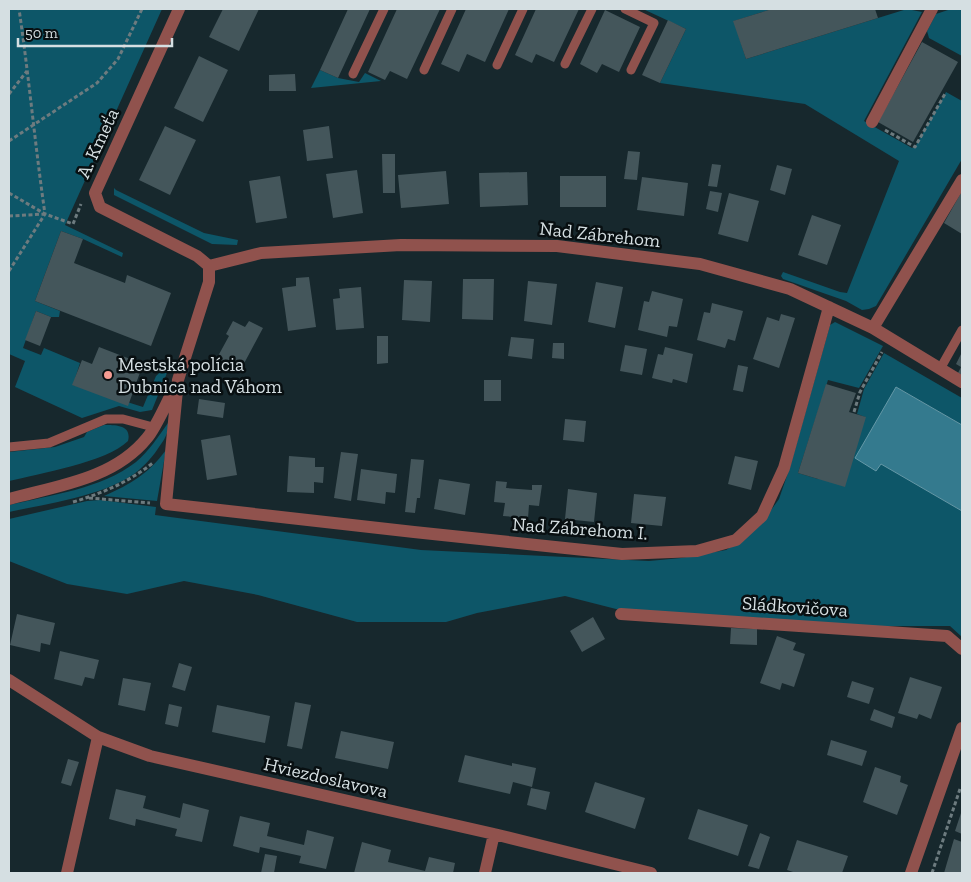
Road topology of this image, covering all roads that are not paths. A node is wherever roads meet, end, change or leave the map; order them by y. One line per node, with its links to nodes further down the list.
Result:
1 (179, 9): 15 (street, A. Kmeťa)
2 (384, 9): 12 (lane)
3 (452, 9): 10 (lane)
4 (523, 9): 9 (lane)
5 (592, 9): 8 (lane)
6 (625, 9): 11 (lane)
7 (932, 9): 13 (street)
8 (565, 64)
9 (497, 65)
10 (424, 70)
11 (631, 70)
12 (353, 74)
13 (872, 122)
14 (962, 180): 17 (street)
15 (209, 266): 16 (street, Nad Zábrehom); 20 (street)
16 (829, 307): 17 (street, Nad Zábrehom); 20 (street, Nad Zábrehom I.)
17 (873, 328): 19 (street, Nad Zábrehom)
18 (962, 330): 19 (lane)
19 (940, 368): 21 (street, Nad Zábrehom)
20 (178, 380): 22 (street)
21 (962, 382)
22 (153, 427): 23 (lane); 24 (street)
23 (9, 447)
24 (9, 499)
25 (621, 614): 26 (street, Sládkovičova)
26 (962, 649)
27 (9, 680): 29 (street, Hviezdoslavova)
28 (962, 728): 34 (street)
29 (98, 737): 30 (street, Hviezdoslavova); 31 (street)
30 (494, 834): 32 (street); 33 (street, Hviezdoslavova)
31 (67, 873)
32 (485, 873)
33 (651, 873)
34 (911, 873)

